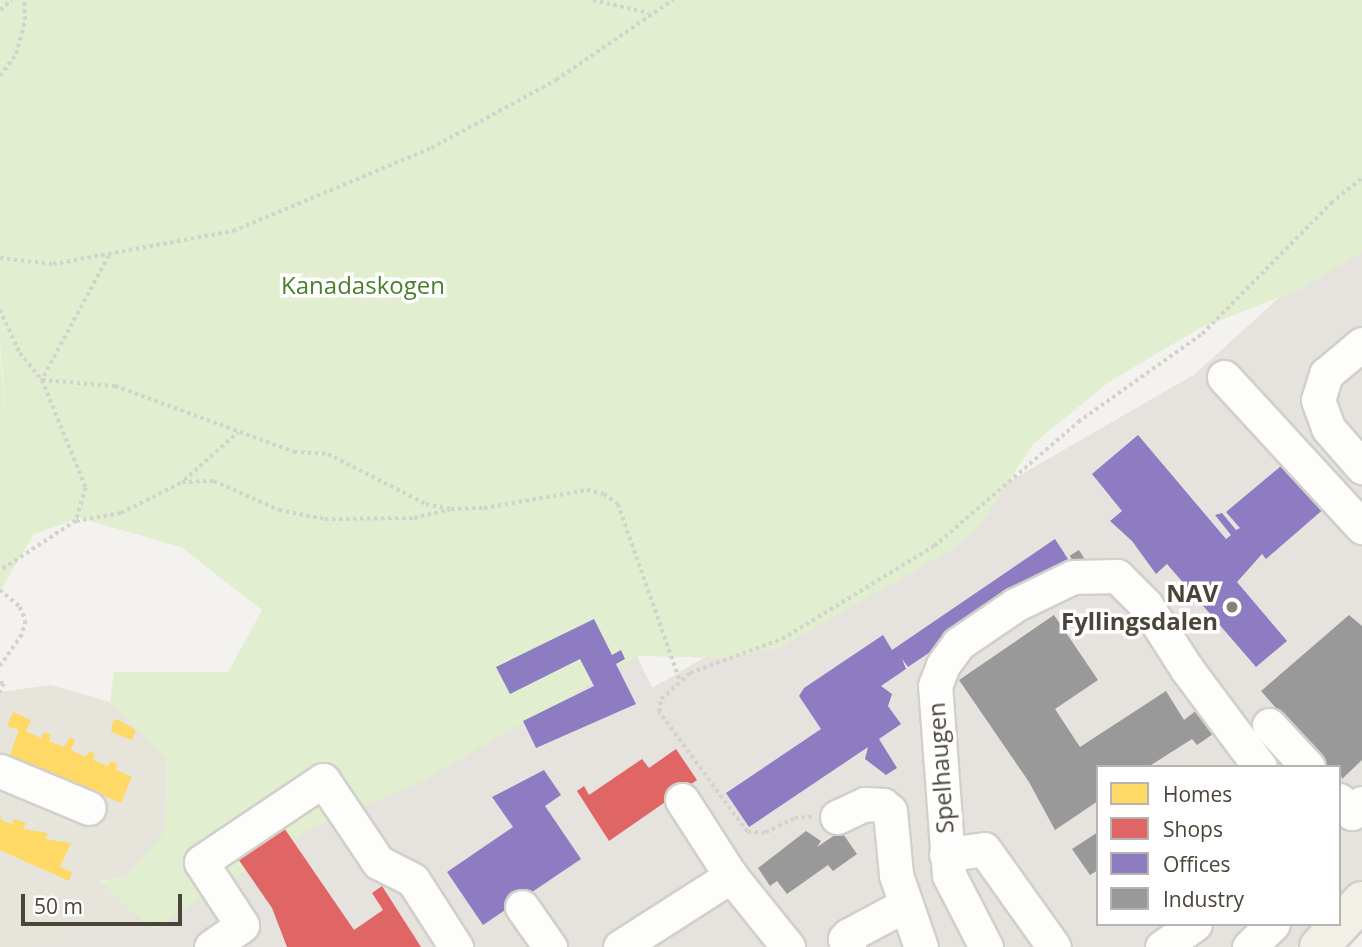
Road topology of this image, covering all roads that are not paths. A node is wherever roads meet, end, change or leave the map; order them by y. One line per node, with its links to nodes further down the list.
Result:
1 (1362, 344): 3 (street)
2 (1224, 377): 4 (street)
3 (1362, 467)
4 (1362, 527)
5 (1269, 725): 7 (street)
6 (1259, 765): 14 (street, Spelhaugen)
7 (1306, 765)
8 (0, 771): 12 (street)
9 (682, 800): 15 (street)
10 (1341, 802): 11 (street)
11 (1362, 803)
12 (89, 808)
13 (837, 817): 16 (street, Spelhaugen)
14 (946, 854): 27 (street, Spelhaugen); 28 (street, Spelhaugen)
15 (731, 876): 23 (street); 24 (street)
16 (905, 905): 25 (street); 26 (street, Spelhaugen)
17 (522, 907): 22 (street)
18 (1192, 926): 29 (street)
19 (1271, 926): 30 (street)
20 (211, 947): 21 (street)
21 (456, 947)
22 (550, 947)
23 (620, 947)
24 (788, 947)
25 (849, 947)
26 (921, 947)
27 (986, 947)
28 (1054, 947)
29 (1162, 947)
30 (1249, 947)

